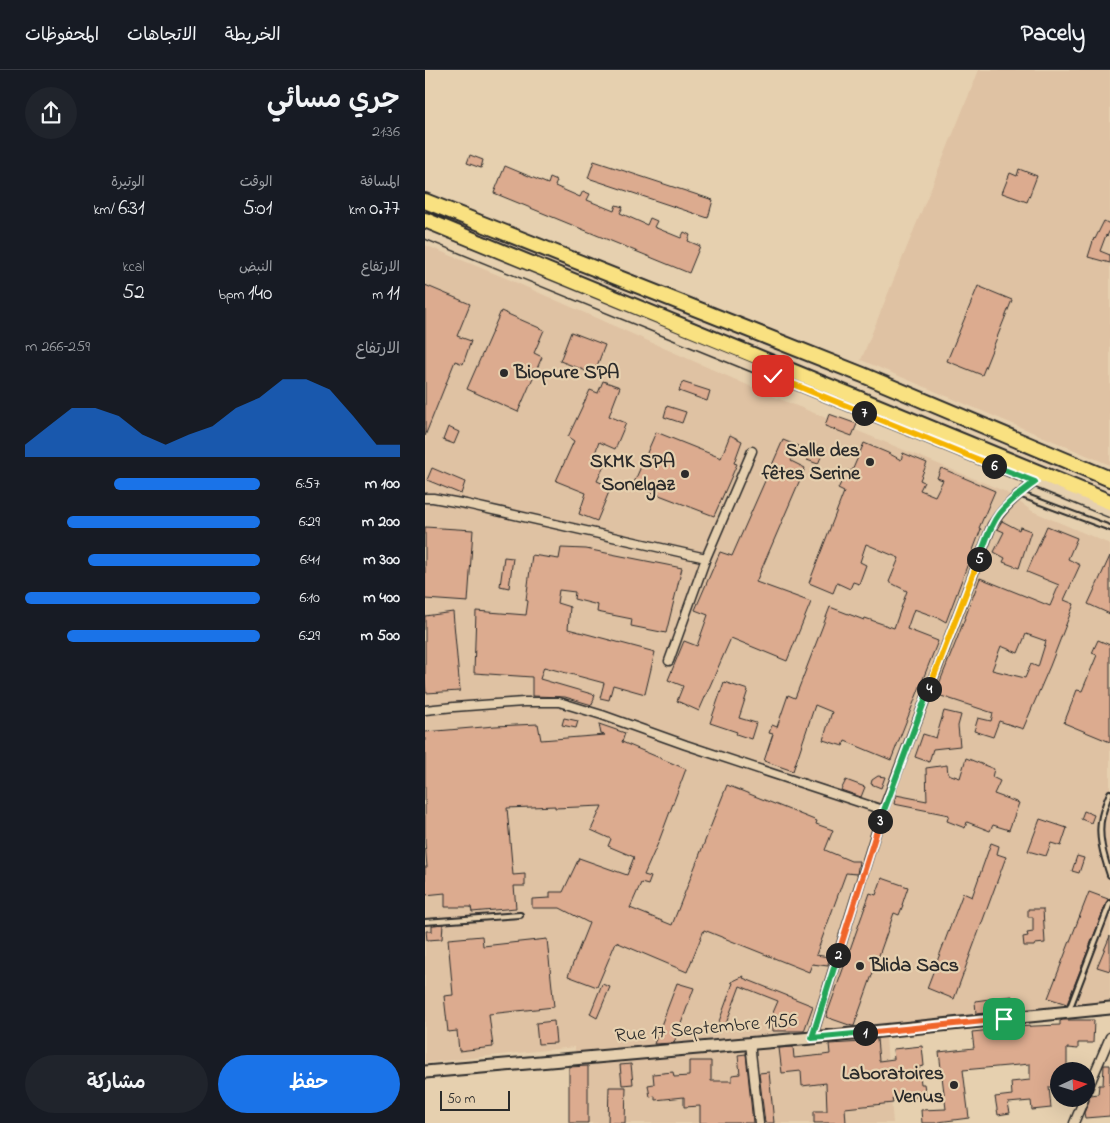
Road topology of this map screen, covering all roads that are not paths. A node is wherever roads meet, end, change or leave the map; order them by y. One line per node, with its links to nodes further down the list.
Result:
1 (425, 201): 5 (highway)
2 (425, 220): 9 (highway)
3 (425, 234): 6 (street)
4 (752, 451): 12 (street)
5 (1110, 479)
6 (1035, 482): 7 (street); 10 (street)
7 (1019, 494): 11 (lane); 16 (street)
8 (425, 498): 12 (street)
9 (1110, 502)
10 (1110, 513)
11 (1110, 528)
12 (705, 558): 13 (street)
13 (669, 661)
14 (425, 710): 16 (street)
15 (1110, 793): 17 (lane)
16 (883, 810): 23 (street)
17 (1110, 875)
18 (1110, 903): 22 (lane)
19 (521, 915): 20 (lane)
20 (425, 922)
21 (1110, 1008): 22 (main road, Rue 17 Septembre 1956)
22 (1068, 1012): 23 (main road, Rue 17 Septembre 1956)
23 (812, 1038): 25 (main road, Rue 17 Septembre 1956)
24 (1110, 1038): 27 (street)
25 (750, 1043): 26 (main road, Rue 17 Septembre 1956); 29 (street)
26 (425, 1072)
27 (1095, 1072)
28 (1080, 1108): 30 (street)
29 (759, 1123)
30 (1074, 1123)

